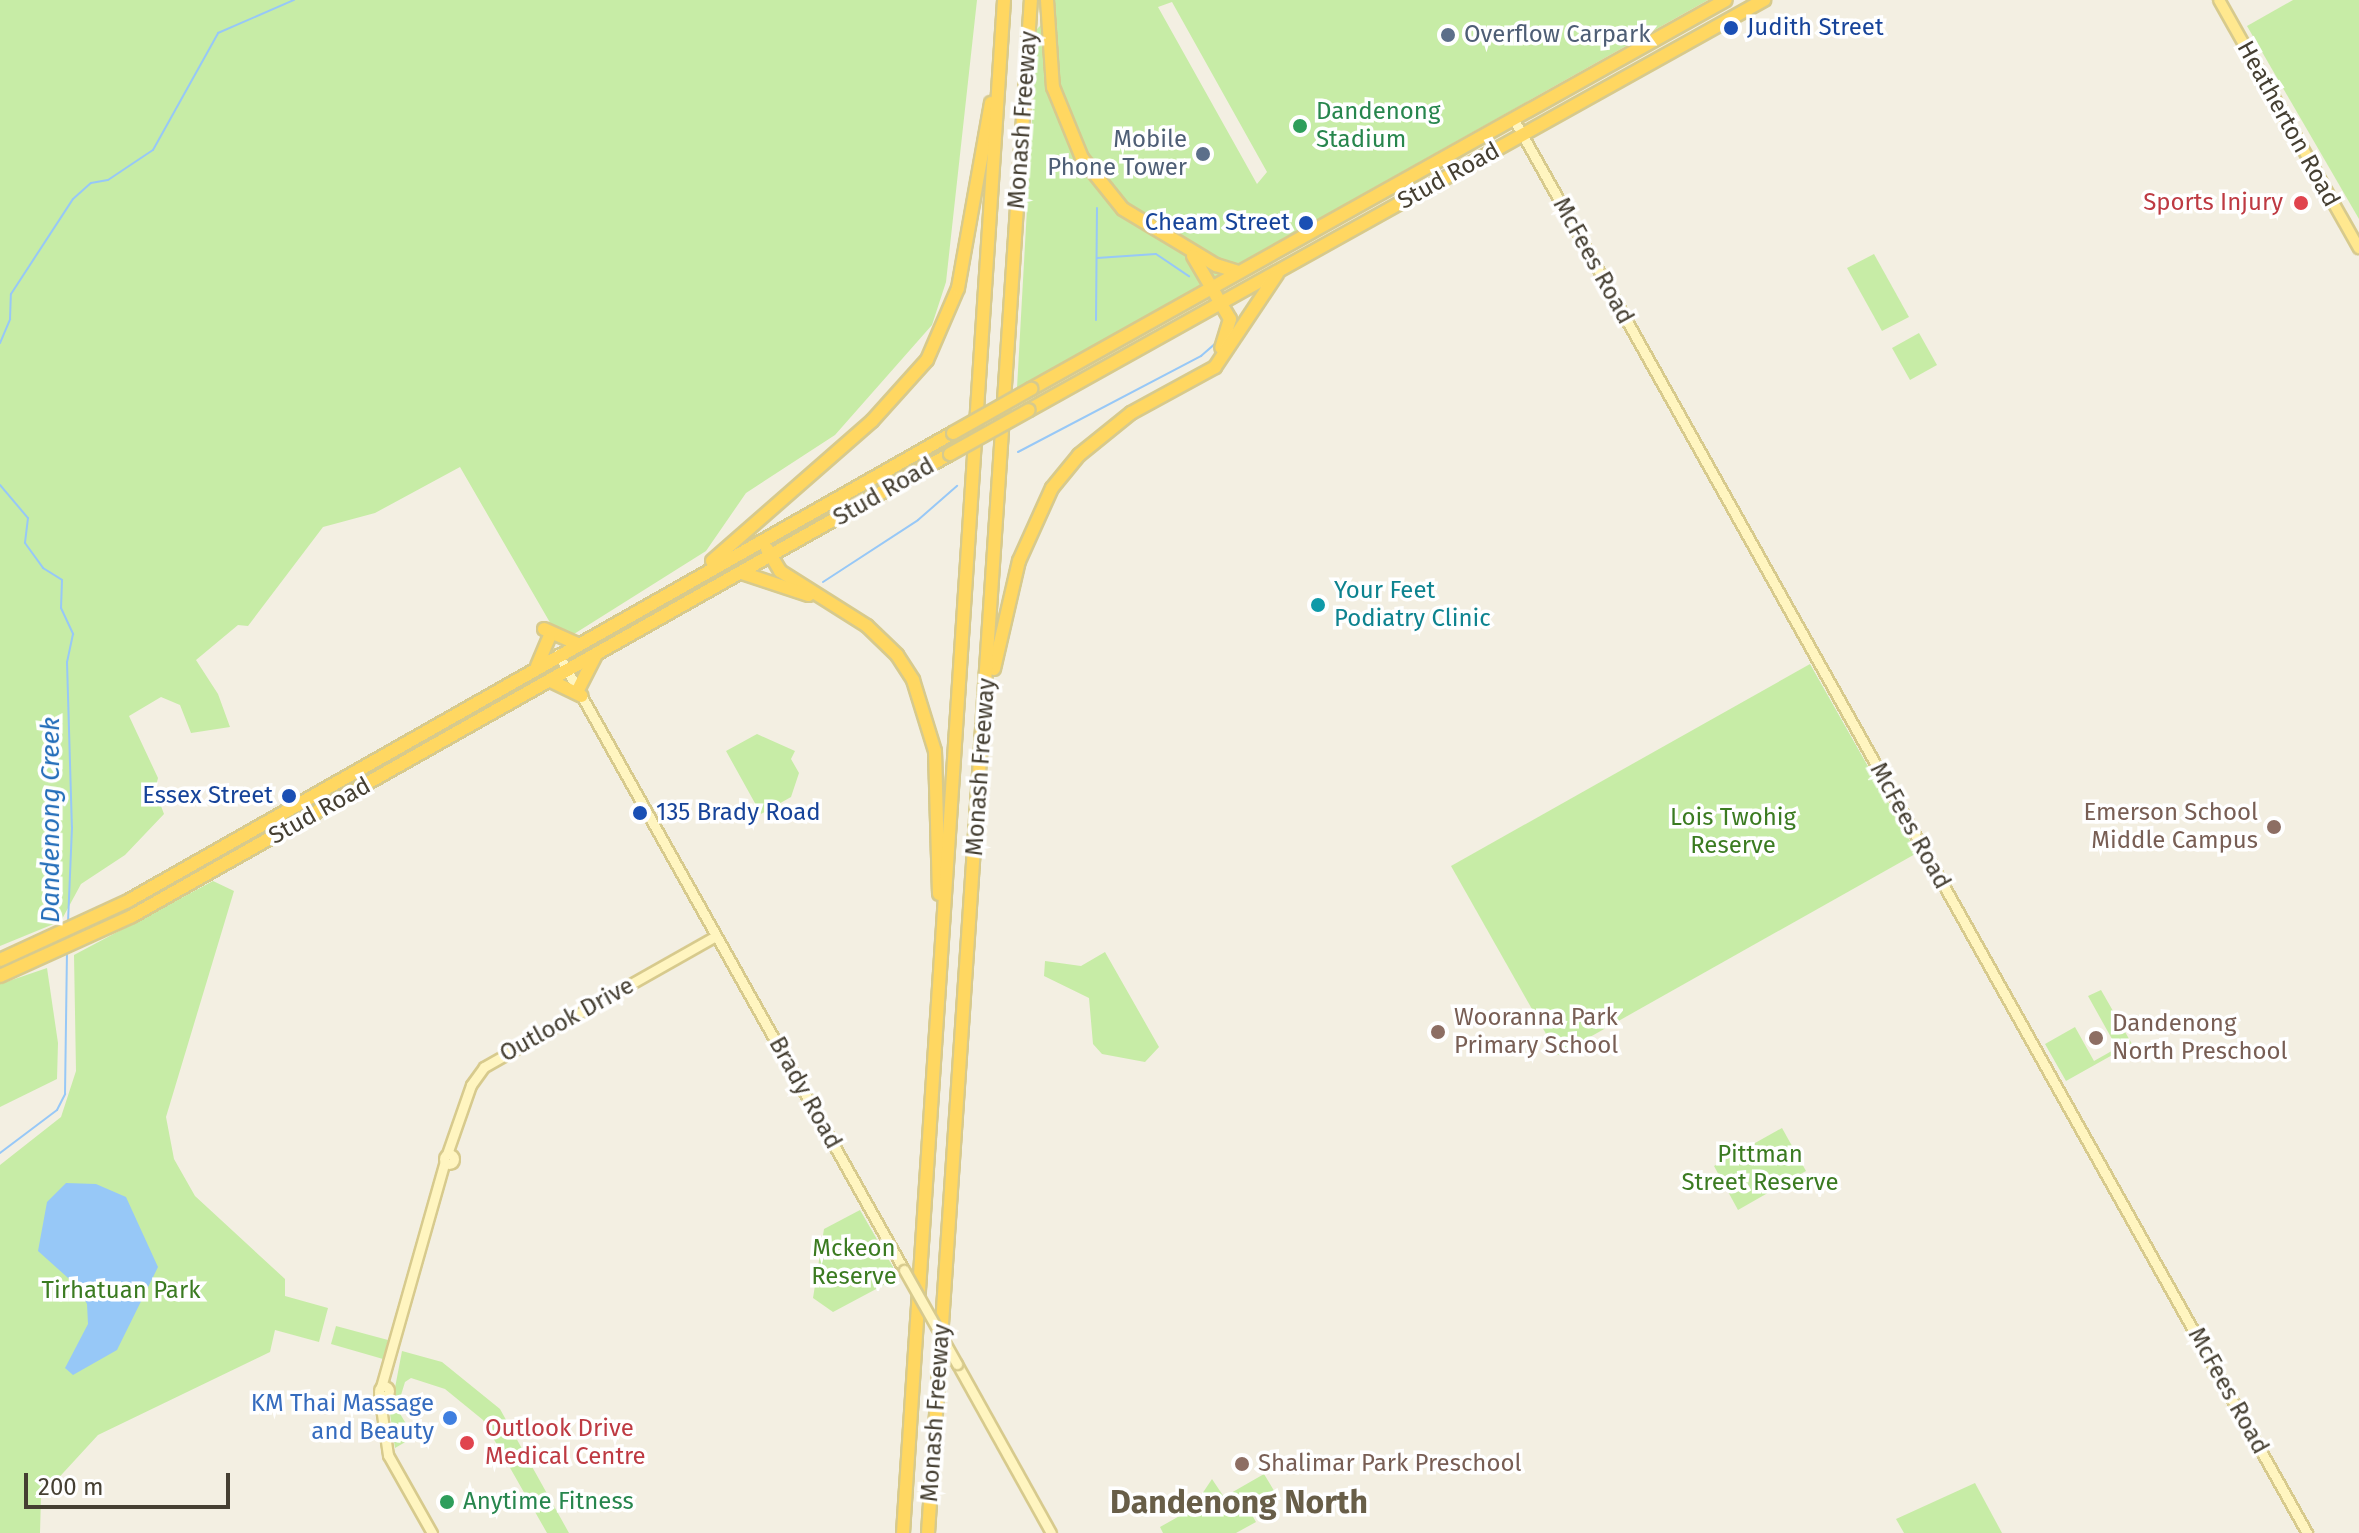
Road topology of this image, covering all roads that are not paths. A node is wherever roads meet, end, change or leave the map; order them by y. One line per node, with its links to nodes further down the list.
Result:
1 (1004, 0): 7 (highway, Monash Freeway)
2 (1031, 0): 30 (highway, Monash Freeway)
3 (1047, 0): 10 (highway)
4 (1726, 0): 8 (highway, Stud Road)
5 (1764, 0): 9 (highway, Stud Road)
6 (2219, 0): 11 (main road, Heatherton Road)
7 (1002, 38): 17 (highway); 33 (highway, Monash Freeway)
8 (1513, 118): 9 (street, McFees Road); 13 (highway, Stud Road)
9 (1522, 136): 12 (highway, Stud Road); 39 (street, McFees Road)
10 (1178, 244): 13 (highway); 14 (highway)
11 (2358, 246)
12 (1285, 266): 15 (highway, Stud Road); 16 (highway)
13 (1236, 271): 14 (highway, Stud Road)
14 (1211, 285): 15 (highway); 18 (highway, Stud Road, bridge)
15 (1220, 302): 16 (highway); 19 (highway, Stud Road, bridge)
16 (1181, 386): 30 (highway)
17 (767, 512): 18 (highway); 21 (highway)
18 (763, 539): 19 (highway); 21 (highway, Stud Road)
19 (771, 556): 20 (highway, Stud Road); 22 (highway)
20 (741, 573): 22 (highway); 25 (highway, Stud Road)
21 (695, 576): 23 (highway, Stud Road)
22 (819, 595): 33 (highway)
23 (577, 644): 24 (highway, Stud Road); 26 (highway)
24 (558, 654): 26 (highway, Stud Road); 27 (street, Brady Road)
25 (596, 655): 27 (highway, Stud Road); 29 (highway)
26 (537, 666): 32 (highway, Stud Road)
27 (568, 672): 28 (highway, Stud Road); 29 (street, Brady Road)
28 (551, 681): 29 (highway); 34 (highway, Stud Road)
29 (580, 693): 31 (street, Brady Road)
30 (985, 720): 37 (highway, Monash Freeway)
31 (716, 936): 35 (street, Outlook Drive); 38 (street, Brady Road, bridge)
32 (0, 960)
33 (942, 972): 36 (highway, Monash Freeway)
34 (0, 976)
35 (432, 1533)
36 (903, 1533)
37 (928, 1533)
38 (1051, 1533)
39 (2307, 1533)

